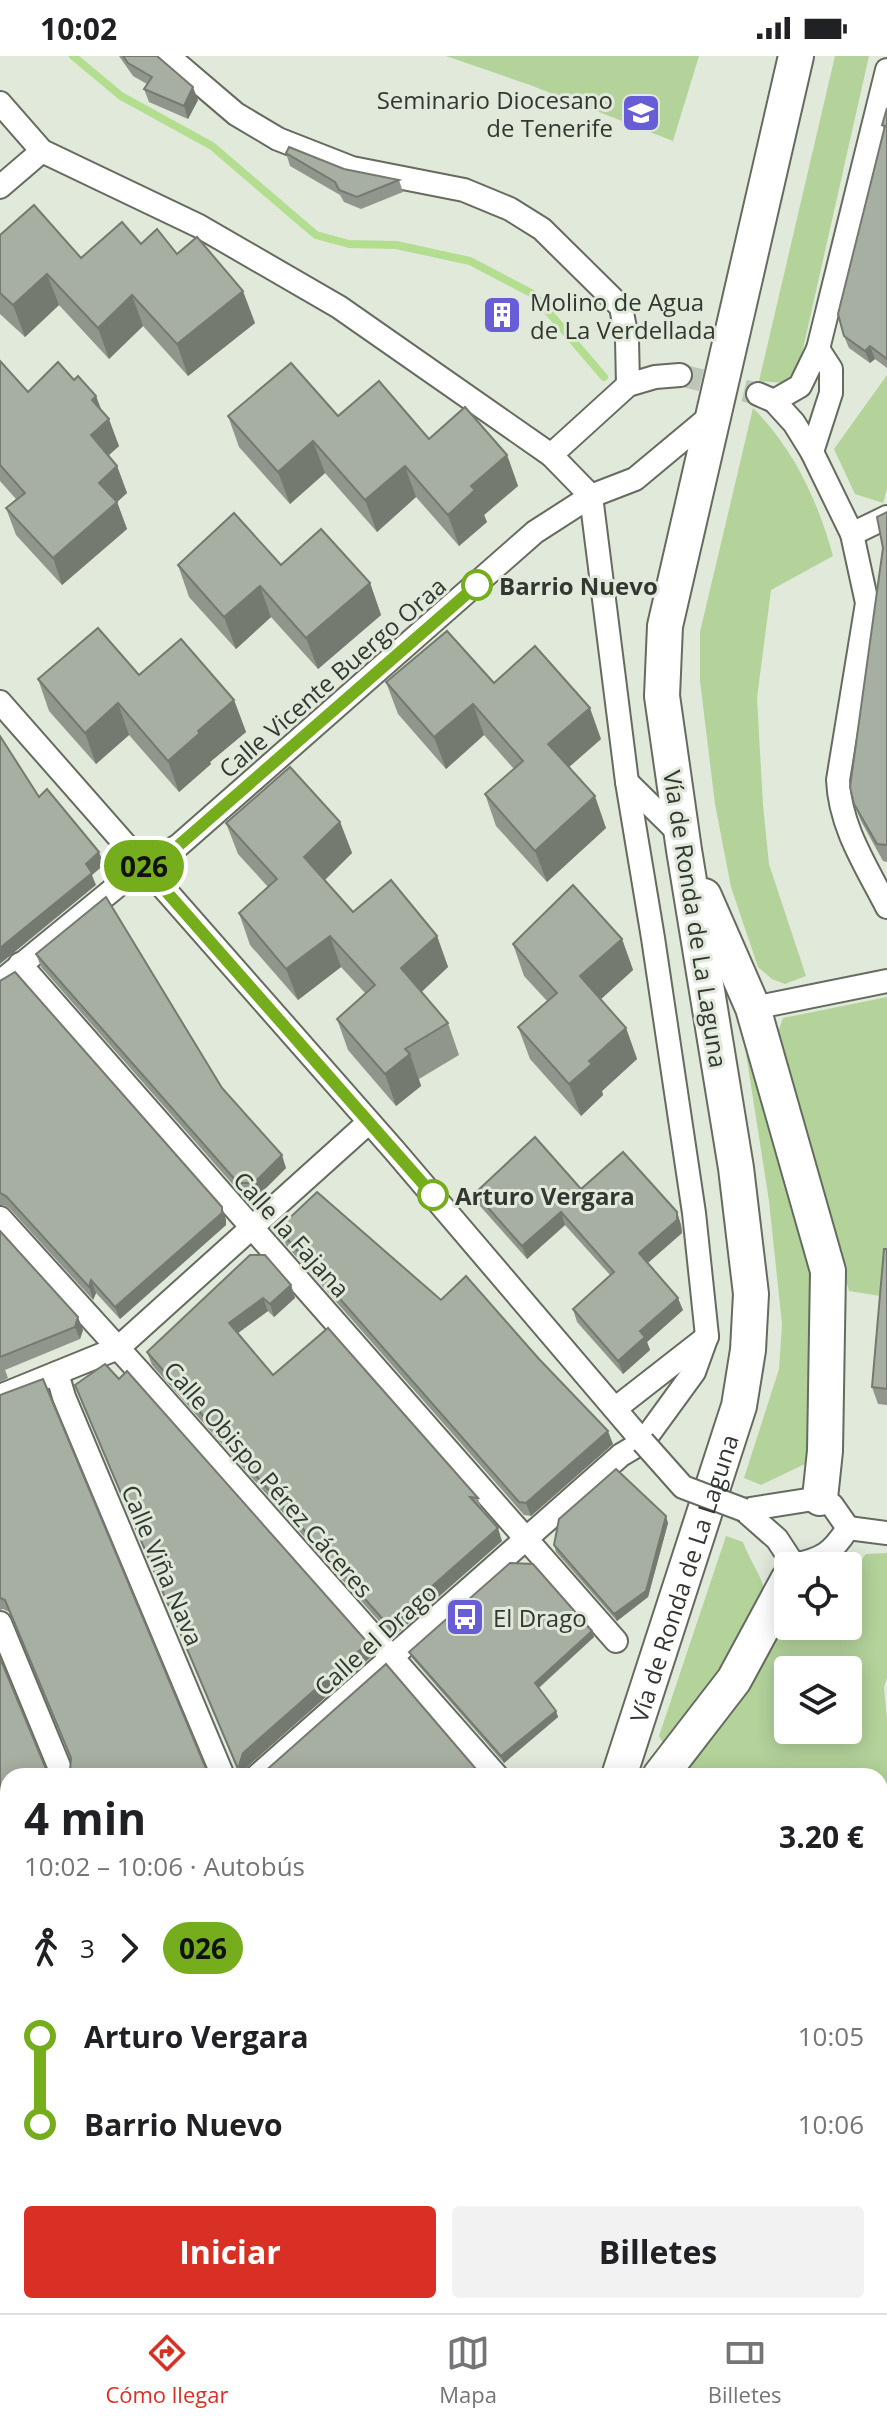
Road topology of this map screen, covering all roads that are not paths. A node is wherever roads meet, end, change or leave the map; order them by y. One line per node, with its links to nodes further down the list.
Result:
1 (168, 56): 9 (street)
2 (796, 56): 10 (main road, Vía de Ronda de La Laguna)
3 (887, 70): 7 (street)
4 (0, 103): 5 (street)
5 (42, 151): 6 (street); 12 (street)
6 (0, 187)
7 (818, 349): 11 (street); 11 (street)
8 (680, 375): 9 (street)
9 (628, 385): 12 (street)
10 (713, 414): 13 (street, Calle Vicente Buergo Oraa); 18 (main road, Vía de Ronda de La Laguna)
11 (812, 452): 15 (street)
12 (551, 455): 13 (street)
13 (591, 496): 17 (street); 19 (street, Calle Vicente Buergo Oraa)
14 (887, 517): 15 (street)
15 (852, 534): 20 (street)
16 (0, 702): 19 (street)
17 (627, 782): 18 (street); 28 (street)
18 (683, 843): 24 (main road); 49 (main road, Vía de Ronda de La Laguna)
19 (143, 865): 21 (street, Calle Vicente Buergo Oraa); 25 (street)
20 (887, 907)
21 (20, 964): 23 (street, Calle Vicente Buergo Oraa); 27 (street, Calle la Fajana)
22 (887, 981): 24 (street)
23 (0, 982)
24 (753, 1008): 34 (main road)
25 (369, 1122): 27 (street); 32 (street)
26 (0, 1218): 29 (street, Calle Obispo Pérez Cáceres)
27 (252, 1226): 29 (street); 38 (street, Calle la Fajana)
28 (707, 1336): 32 (street); 33 (street, Calle el Drago)
29 (118, 1348): 30 (street); 44 (street, Calle Obispo Pérez Cáceres)
30 (57, 1373): 31 (street); 46 (street, Calle Viña Nava)
31 (0, 1396)
32 (616, 1408): 33 (street)
33 (643, 1442): 35 (street, bridge); 38 (street, Calle el Drago)
34 (820, 1498): 35 (street); 36 (street)
35 (744, 1510): 39 (street)
36 (848, 1528): 37 (street); 40 (street)
37 (887, 1533)
38 (526, 1539): 43 (street, Calle la Fajana); 44 (street, Calle el Drago)
39 (785, 1552)
40 (829, 1552)
41 (774, 1606): 50 (main road)
42 (0, 1623): 45 (street)
43 (616, 1641)
44 (392, 1659): 47 (street, Calle el Drago); 48 (street, Calle Obispo Pérez Cáceres)
45 (60, 1768)
46 (220, 1768)
47 (266, 1768)
48 (490, 1768)
49 (622, 1768)
50 (666, 1768)

